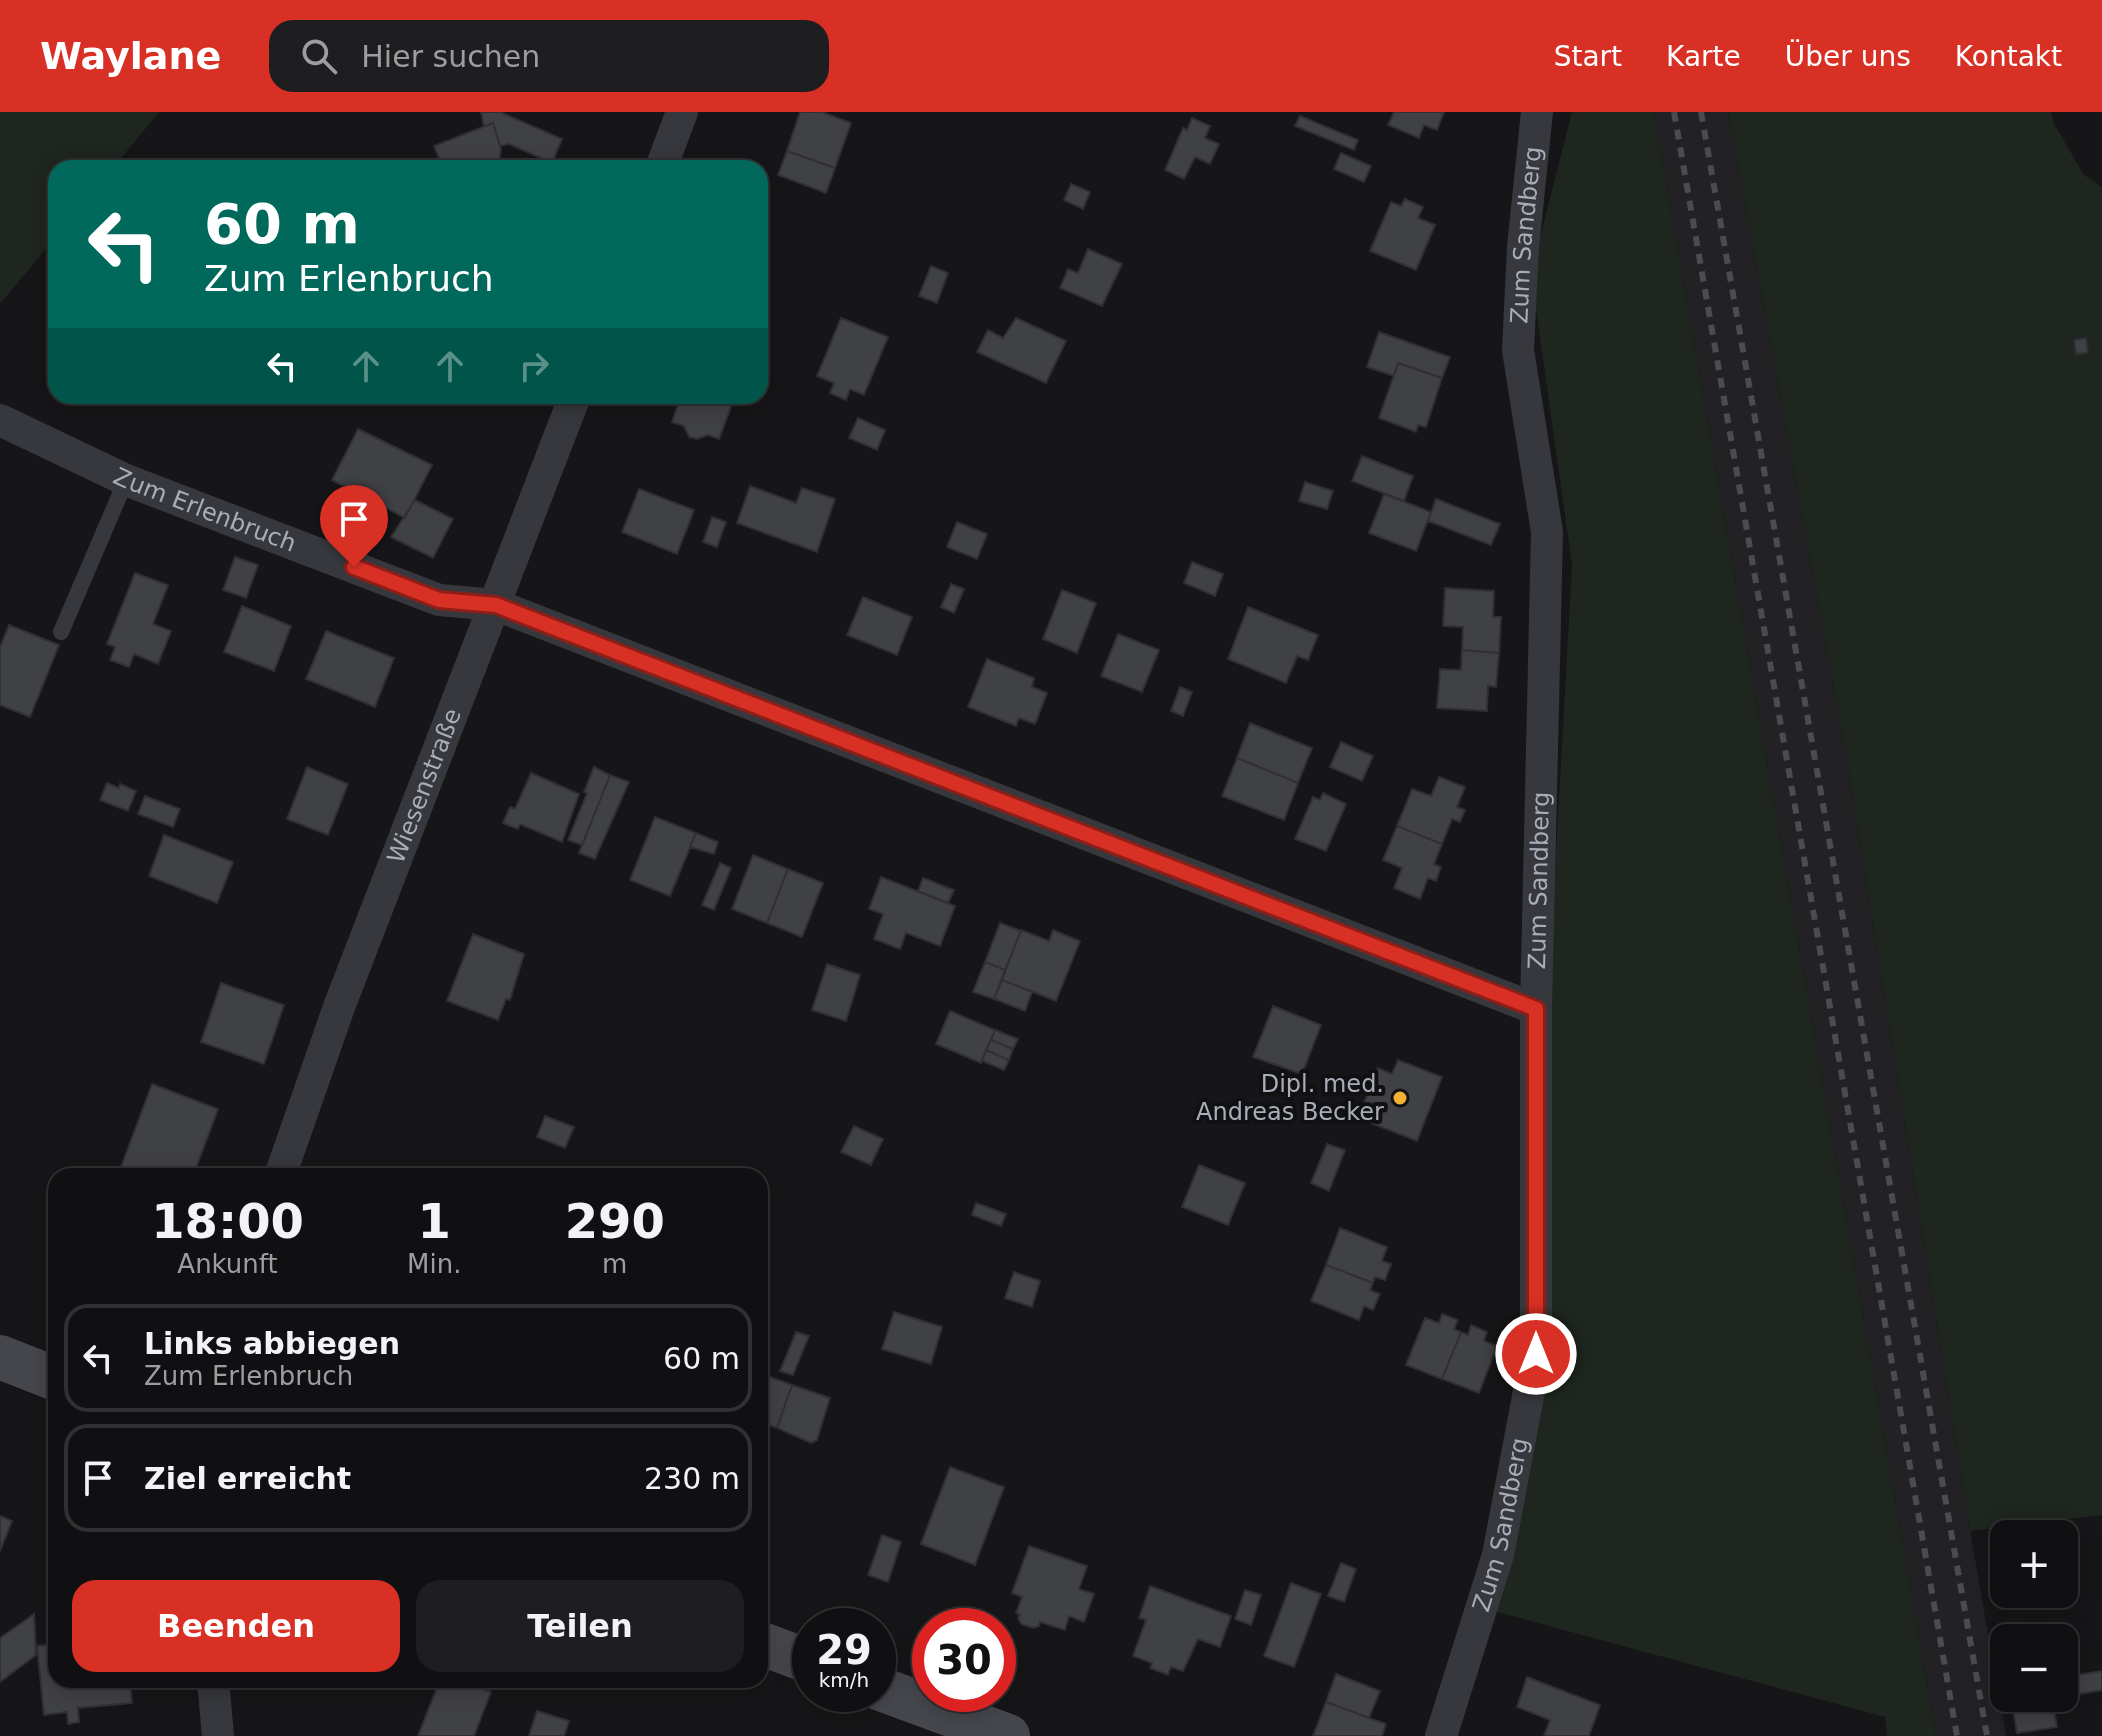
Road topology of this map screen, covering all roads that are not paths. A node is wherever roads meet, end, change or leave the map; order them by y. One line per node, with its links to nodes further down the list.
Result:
1 (682, 112): 3 (street)
2 (1537, 112): 9 (street, Zum Sandberg)
3 (664, 160)
4 (572, 404): 7 (street, Wiesenstraße)
5 (0, 420): 6 (street, Zum Erlenbruch)
6 (126, 480): 7 (street, Zum Erlenbruch); 8 (lane)
7 (496, 605): 9 (street, Zum Erlenbruch); 10 (street, Wiesenstraße)
8 (61, 632)
9 (1536, 1009): 19 (street, Zum Sandberg)
10 (283, 1168)
11 (0, 1357): 12 (main road)
12 (48, 1376)
13 (768, 1646): 14 (main road)
14 (792, 1655)
15 (214, 1688): 17 (street)
16 (896, 1695): 18 (main road)
17 (218, 1736)
18 (1008, 1736)
19 (1441, 1736)

